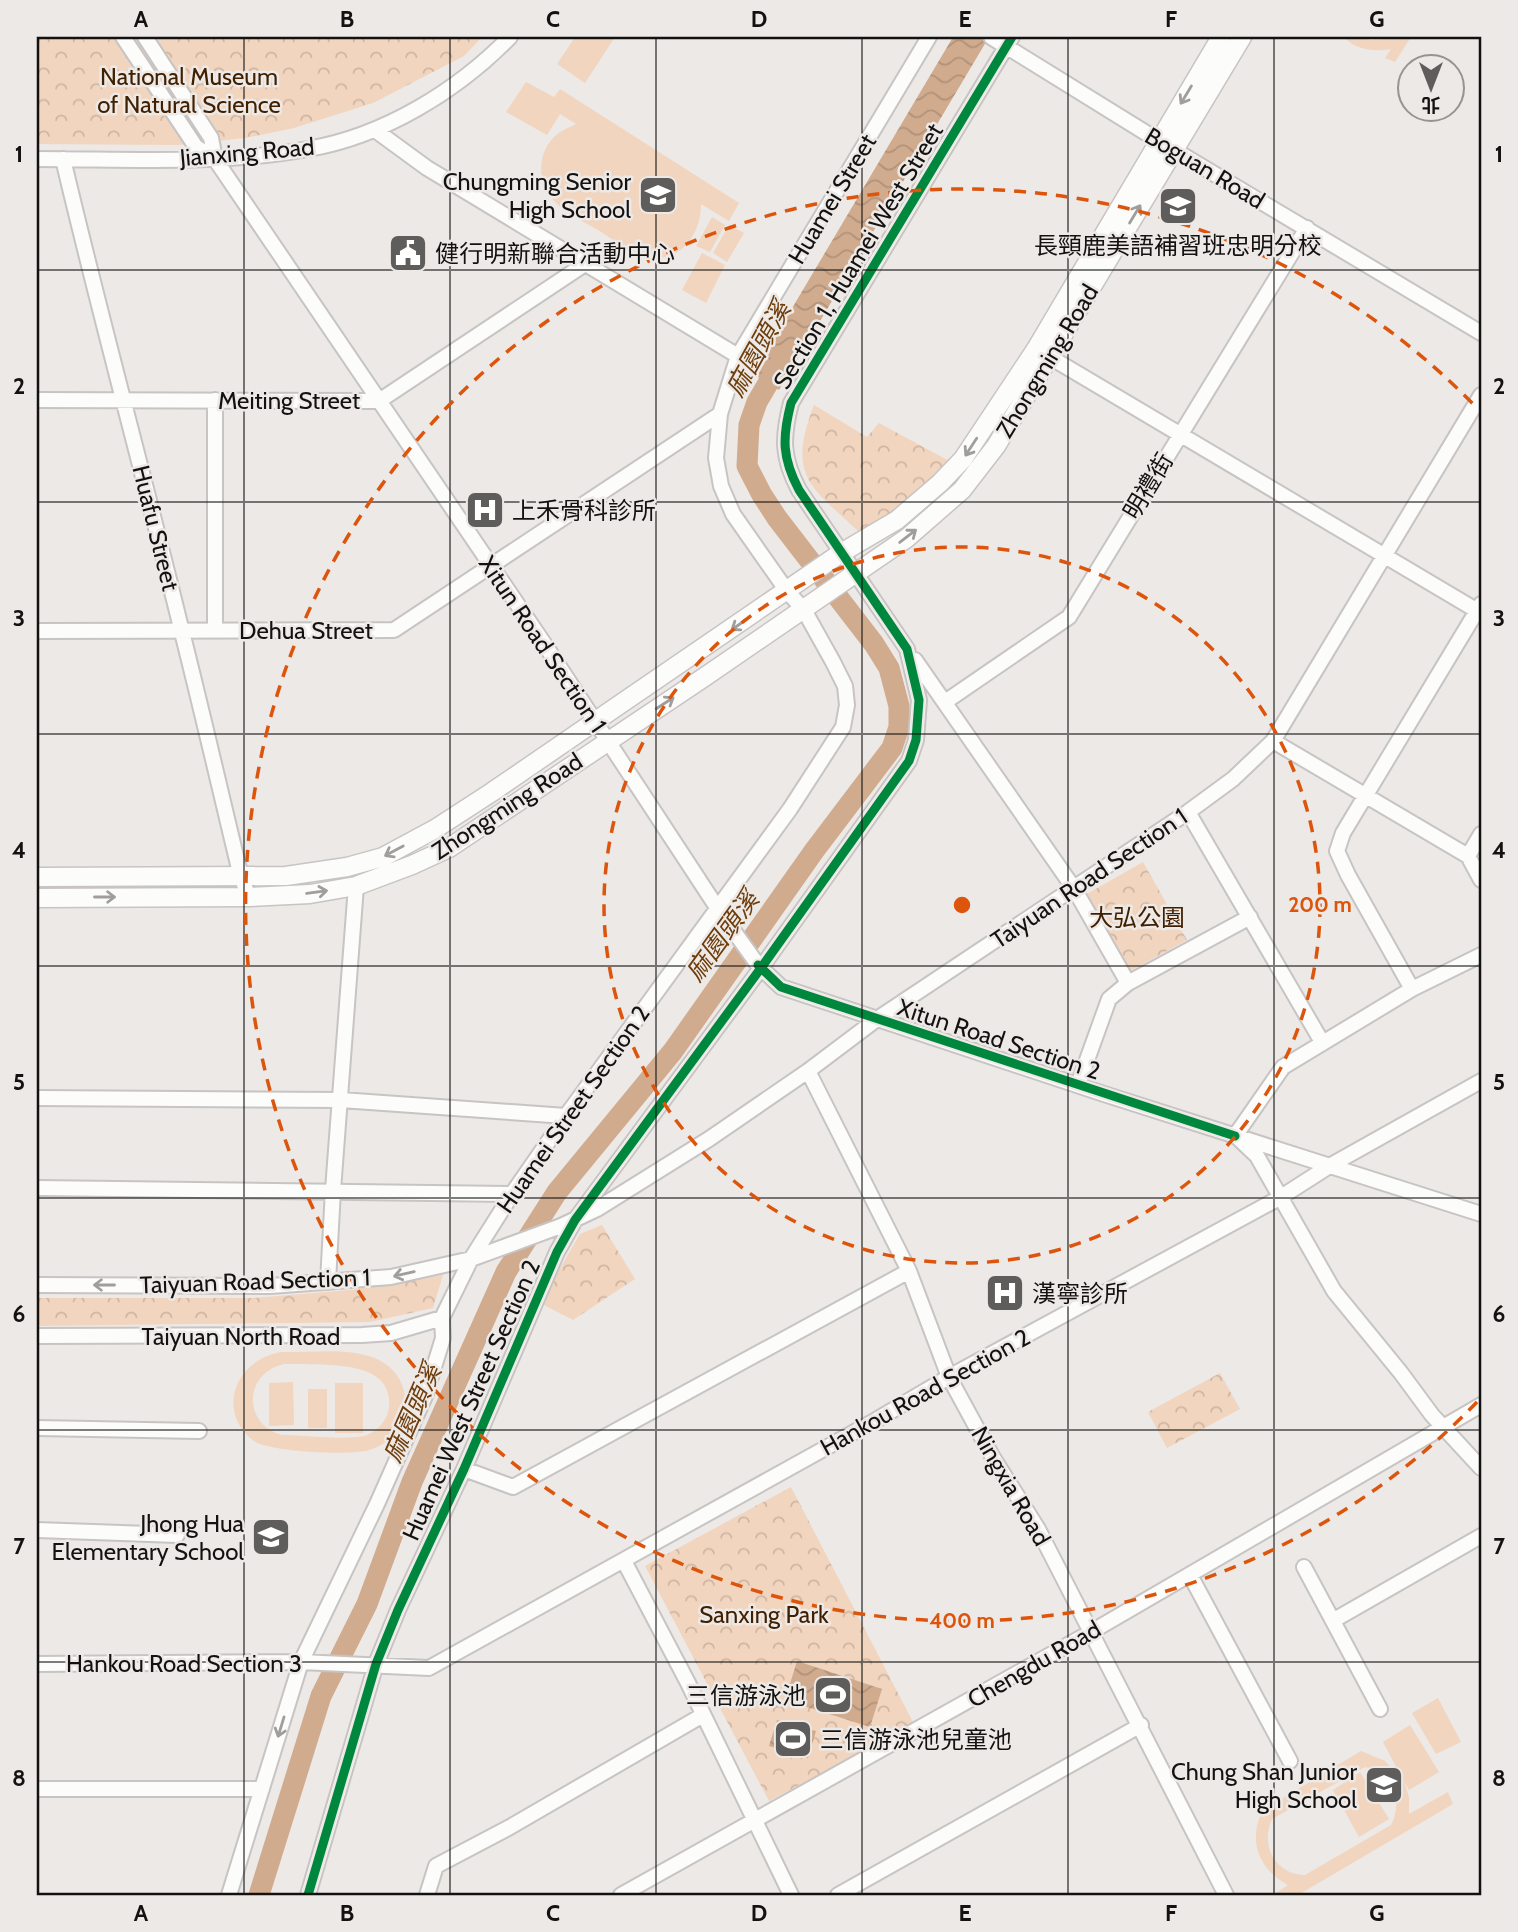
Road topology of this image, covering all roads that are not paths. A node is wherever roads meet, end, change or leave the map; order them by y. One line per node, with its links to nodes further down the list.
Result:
1 (122, 37): 12 (street, Xitun Road Section 1)
2 (145, 37): 12 (street, Xitun Road Section 1)
3 (510, 37): 8 (street, Jianxing Road)
4 (929, 37): 17 (street, Huamei Street)
5 (1221, 37): 9 (main road, Zhongming Road, one-way to 9)
6 (1242, 37): 9 (main road, Zhongming Road)
7 (1003, 41): 9 (street, Boguan Road); 25 (street, Section 1, Huamei West Street)
8 (375, 130): 12 (street, Jianxing Road); 14 (street)
9 (1167, 145): 13 (street, Boguan Road); 16 (main road, Zhongming Road)
10 (37, 159): 11 (street, Jianxing Road)
11 (63, 159): 12 (street, Jianxing Road); 20 (street, Huafu Street)
12 (215, 159): 22 (street, Xitun Road Section 1)
13 (1307, 228): 15 (street, Boguan Road); 24 (street, 明禮街)
14 (584, 264): 17 (street); 22 (street, Meiting Street)
15 (1481, 333)
16 (1043, 352): 24 (street); 25 (main road, Zhongming Road, one-way to 25); 28 (main road, Zhongming Road, one-way to 16)
17 (738, 356): 23 (street, Huamei Street)
18 (1481, 394): 26 (street, Taiyuan Road Section 1)
19 (37, 400): 20 (street, Meiting Street)
20 (123, 400): 21 (street, Meiting Street); 32 (street, Huafu Street)
21 (215, 400): 22 (street, Meiting Street); 33 (street)
22 (379, 401): 27 (street, Xitun Road Section 1)
23 (720, 414): 27 (street, Dehua Street); 29 (street, Huamei Street)
24 (1180, 434): 26 (street); 36 (street, 明禮街)
25 (840, 554): 28 (street, Section 1, Huamei West Street); 29 (main road, Zhongming Road)
26 (1384, 556): 31 (street); 39 (street, Taiyuan Road Section 1)
27 (491, 565): 33 (street, Dehua Street); 37 (street, Xitun Road Section 1)
28 (854, 574): 30 (main road, Zhongming Road); 35 (street, Section 1, Huamei West Street)
29 (792, 588): 30 (street, Huamei Street Section 2); 37 (main road, Zhongming Road, one-way to 37)
30 (808, 607): 38 (main road, Zhongming Road, one-way to 30); 51 (street, Huamei Street Section 2)
31 (1480, 609): 40 (street)
32 (182, 630): 33 (street, Dehua Street); 34 (street, Dehua Street); 45 (street, Huafu Street)
33 (215, 630)
34 (37, 631)
35 (907, 649): 36 (street); 55 (street, Section 1, Huamei West Street)
36 (944, 702): 48 (street)
37 (597, 723): 38 (street, Xitun Road Section 1); 45 (main road, Zhongming Road, one-way to 45)
38 (608, 741): 47 (main road, Zhongming Road); 51 (street, Xitun Road Section 1)
39 (1273, 741): 40 (street); 41 (street, Taiyuan Road Section 1)
40 (1367, 794): 43 (street); 57 (street)
41 (1188, 812): 48 (street, Taiyuan Road Section 1); 52 (street)
42 (1481, 834): 43 (street)
43 (1468, 856): 46 (street)
44 (37, 877): 45 (main road, Zhongming Road)
45 (242, 877): 49 (street, Huafu Street)
46 (1481, 880)
47 (356, 886): 49 (main road, Zhongming Road, one-way to 47); 64 (street)
48 (1074, 890): 56 (street); 58 (street, Taiyuan Road Section 1)
49 (248, 897): 50 (main road, Zhongming Road, one-way to 49)
50 (37, 898)
51 (718, 909): 53 (street, Xitun Road Section 1); 65 (street, Huamei Street Section 2)
52 (1250, 917): 56 (street); 59 (street)
53 (727, 922): 55 (street, Xitun Road Section 2)
54 (1481, 955): 57 (street)
55 (760, 967): 58 (street, Xitun Road Section 2); 73 (street, Huamei West Street Section 2)
56 (1128, 983): 62 (street)
57 (1412, 989): 59 (street)
58 (877, 1019): 60 (street, Taiyuan Road Section 1); 62 (street, Xitun Road Section 2)
59 (1322, 1042): 66 (street)
60 (808, 1071): 73 (street, Taiyuan Road Section 1); 75 (street, Ningxia Road)
61 (1481, 1081): 67 (street, Hankou Road Section 2)
62 (1078, 1085): 66 (street, Xitun Road Section 2)
63 (37, 1098): 64 (street)
64 (341, 1100): 65 (street); 69 (street)
65 (566, 1116): 70 (street, Huamei Street Section 2)
66 (1235, 1136): 67 (street, Xitun Road Section 2); 71 (street)
67 (1331, 1166): 71 (street, Hankou Road Section 2); 72 (street, Xitun Road Section 2)
68 (37, 1188): 69 (street)
69 (332, 1190): 70 (street); 76 (street)
70 (512, 1194): 74 (street, Huamei Street Section 2)
71 (1281, 1197): 80 (street, Hankou Road Section 2); 82 (street)
72 (1481, 1214)
73 (575, 1220): 74 (street, Taiyuan Road Section 1); 86 (street, Huamei West Street Section 2)
74 (471, 1259): 76 (street, Taiyuan Road Section 1, one-way to 76); 78 (street, Huamei Street Section 2)
75 (909, 1271): 80 (street, Ningxia Road); 86 (street)
76 (328, 1282): 77 (street, Taiyuan Road Section 1, one-way to 77)
77 (37, 1285)
78 (442, 1318): 79 (street, Taiyuan North Road); 95 (street, Huamei Street Section 2)
79 (37, 1336)
80 (949, 1377): 90 (street, Hankou Road Section 2); 94 (street, Ningxia Road)
81 (1481, 1405): 82 (street, Chengdu Road)
82 (1442, 1427): 85 (street); 92 (street, Chengdu Road)
83 (37, 1429): 84 (street)
84 (199, 1431)
85 (1481, 1468)
86 (464, 1469): 98 (street, Huamei West Street Section 2)
87 (37, 1530): 88 (street)
88 (177, 1535)
89 (1481, 1536): 93 (street)
90 (624, 1561): 98 (street, Hankou Road Section 2); 100 (street)
91 (1304, 1567): 93 (street)
92 (1190, 1575): 94 (street, Chengdu Road); 102 (street)
93 (1334, 1620): 99 (street)
94 (1091, 1632): 101 (street, Ningxia Road); 105 (street, Chengdu Road)
95 (302, 1662): 96 (street, Hankou Road Section 3); 97 (street, Hankou Road Section 3); 104 (street, Huamei Street Section 2, one-way to 104)
96 (37, 1664)
97 (359, 1664): 98 (street, Hankou Road Section 2)
98 (376, 1664): 107 (street, Huamei West Street Section 2)
99 (1380, 1709)
100 (703, 1715): 105 (street); 108 (street)
101 (1140, 1725): 111 (street); 112 (street, Ningxia Road)
102 (1290, 1761)
103 (37, 1789): 104 (street)
104 (262, 1789): 106 (street, Huamei Street Section 2)
105 (753, 1821): 109 (street, Chengdu Road); 110 (street)
106 (229, 1895)
107 (308, 1895)
108 (427, 1895)
109 (621, 1895)
110 (791, 1895)
111 (838, 1895)
112 (1226, 1895)

